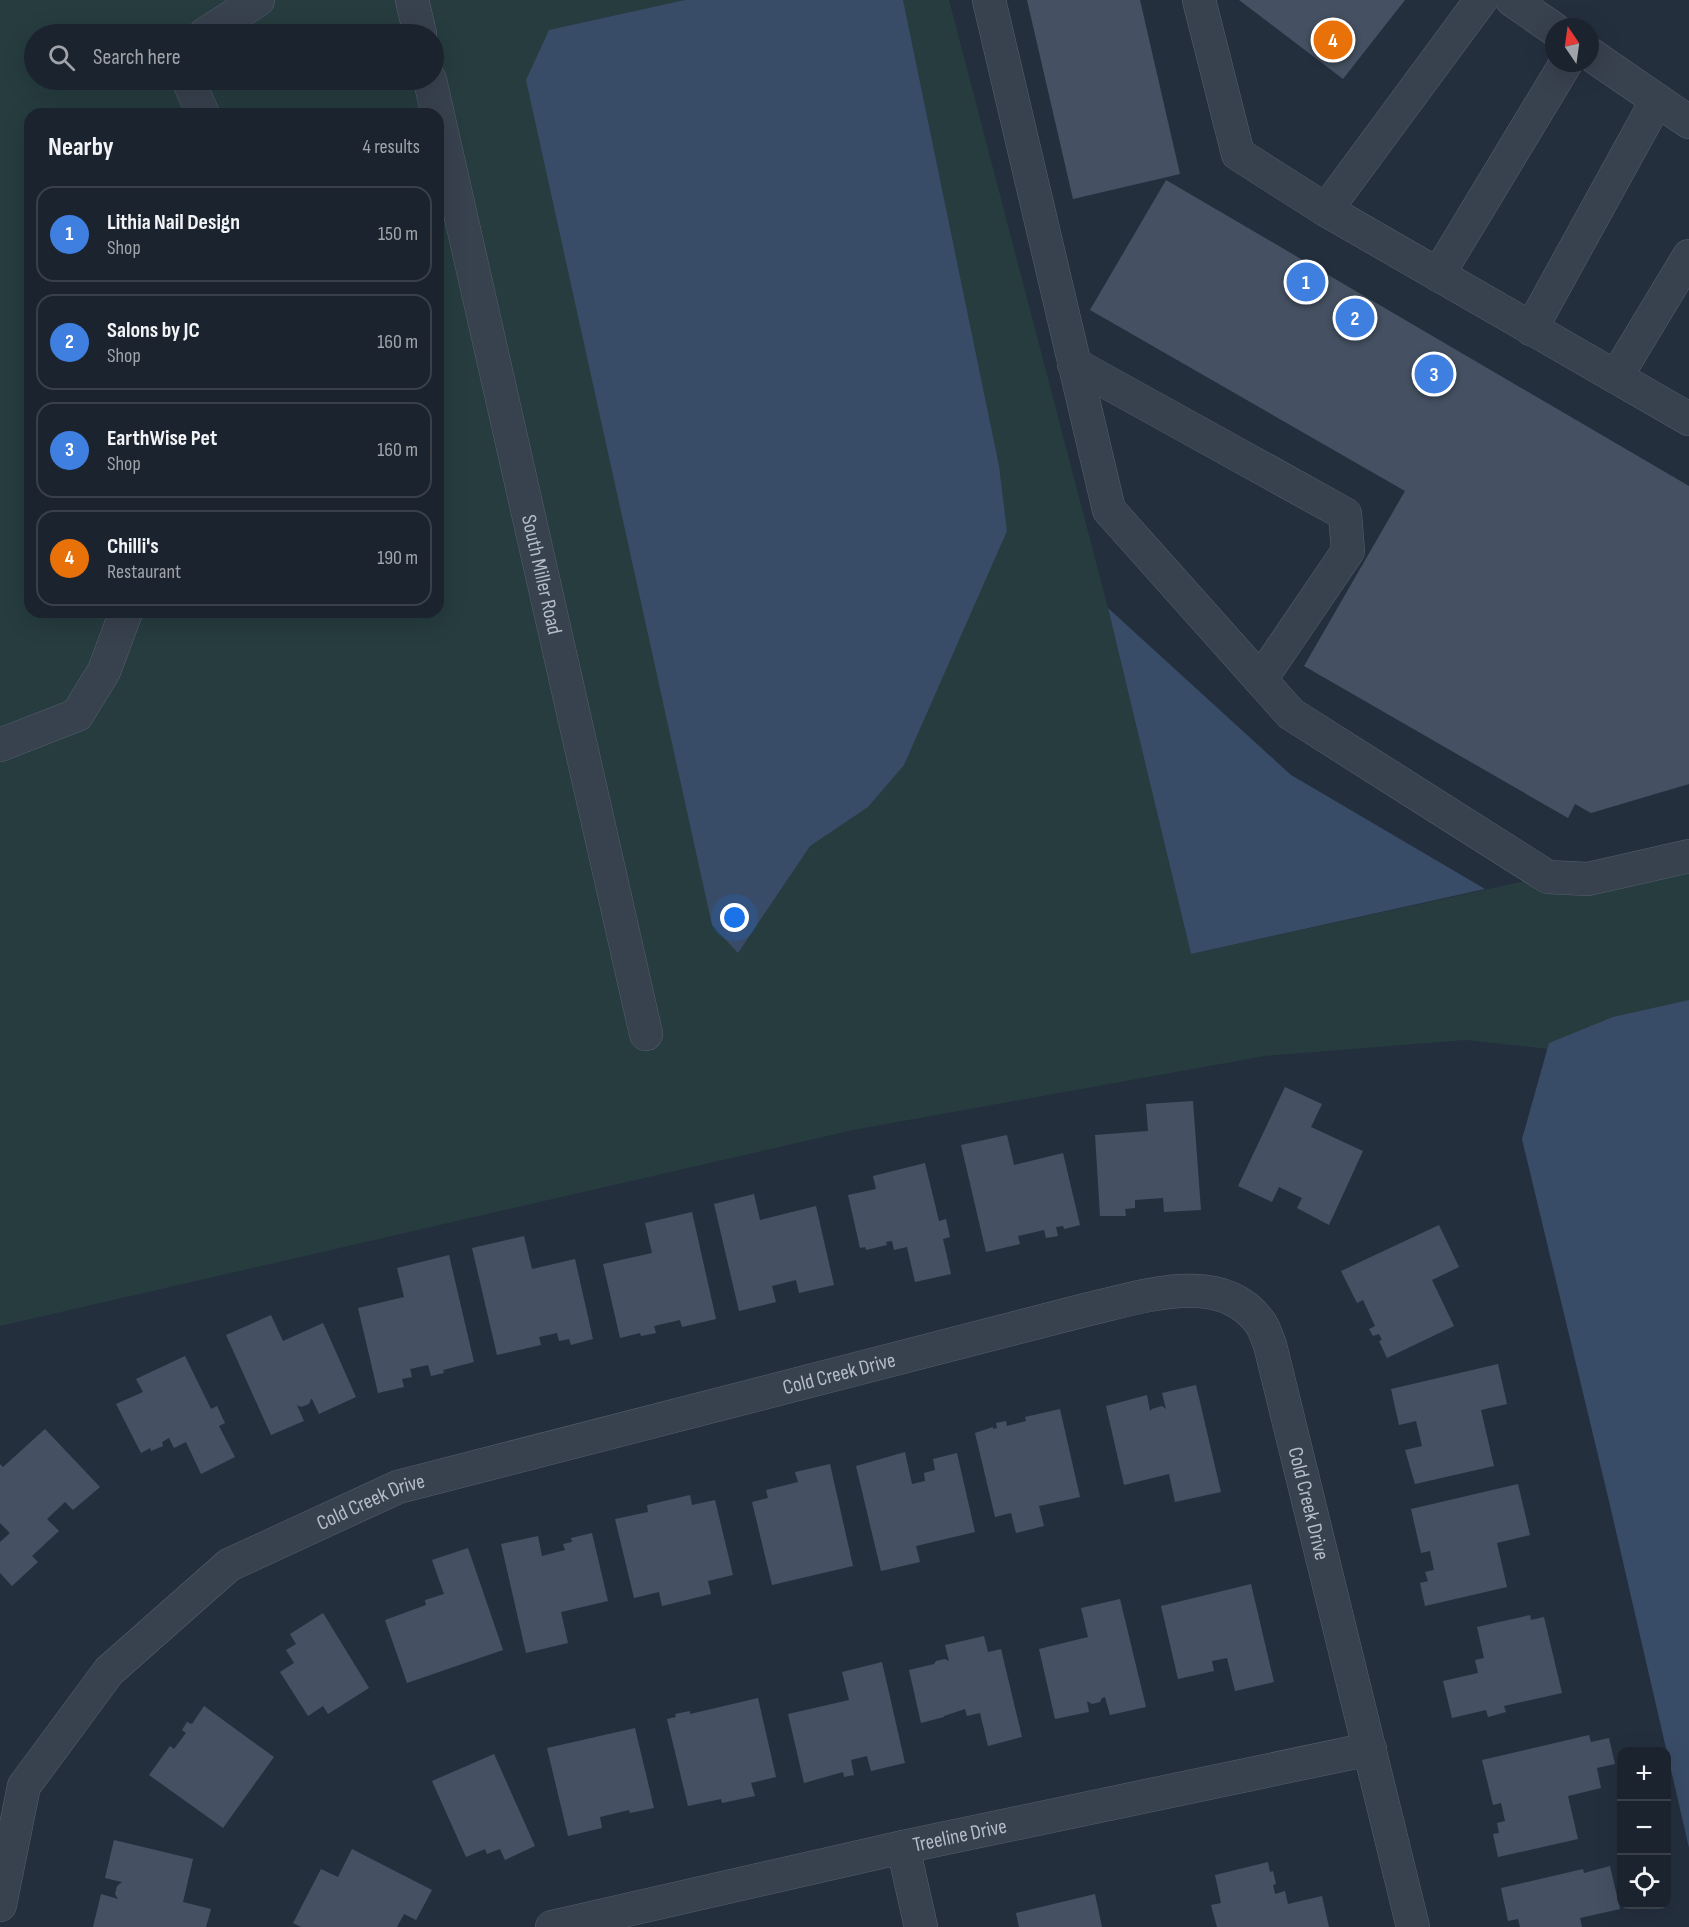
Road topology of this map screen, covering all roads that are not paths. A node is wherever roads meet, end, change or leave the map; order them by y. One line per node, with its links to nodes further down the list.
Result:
1 (258, 0): 8 (street)
2 (412, 0): 9 (street)
3 (989, 0): 23 (street)
4 (1199, 0): 19 (street)
5 (1481, 0): 19 (street)
6 (1512, 0): 7 (street)
7 (1545, 23)
8 (221, 24)
9 (418, 24)
10 (1599, 60): 14 (street)
11 (1561, 72): 21 (street)
12 (192, 90): 15 (street)
13 (432, 90): 16 (street, South Miller Road)
14 (1657, 100): 17 (street); 22 (street)
15 (200, 108)
16 (436, 108)
17 (1689, 122)
18 (444, 142): 30 (street, South Miller Road)
19 (1326, 210): 21 (street)
20 (1689, 256): 24 (street)
21 (1438, 275): 22 (street)
22 (1531, 329): 24 (street)
23 (1074, 364): 27 (street); 27 (street)
24 (1616, 377): 25 (street)
25 (1689, 419)
26 (124, 618): 28 (street)
27 (1261, 679): 29 (street)
28 (0, 745)
29 (1689, 856)
30 (646, 1034)
31 (1370, 1749): 32 (street, Cold Creek Drive); 33 (street, Treeline Drive); 37 (street, Cold Creek Drive)
32 (12, 1782): 34 (street, Cold Creek Drive)
33 (903, 1847): 35 (street, Treeline Drive); 36 (street)
34 (0, 1905)
35 (552, 1927)
36 (921, 1927)
37 (1413, 1927)

